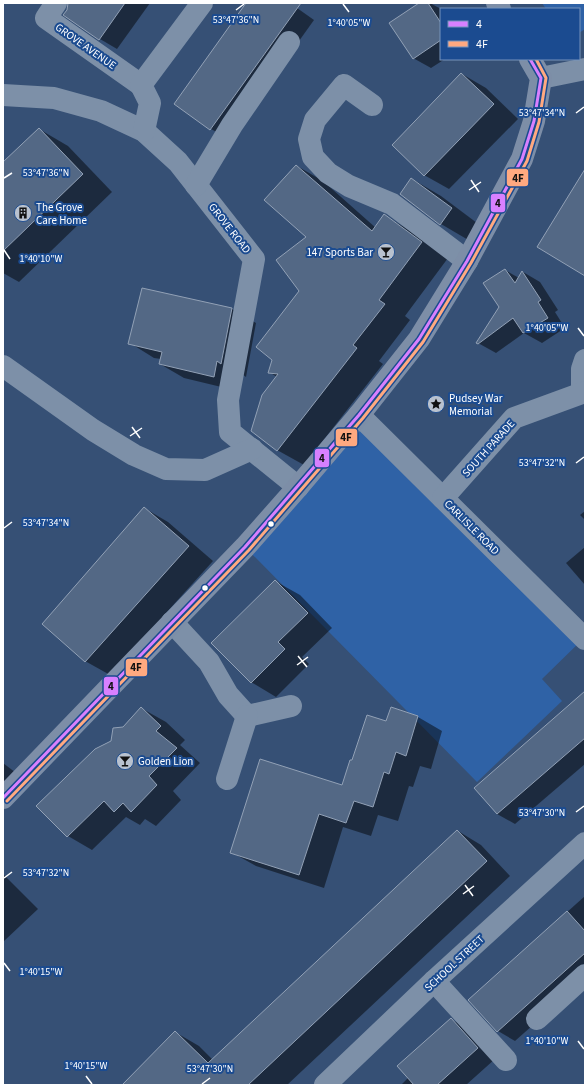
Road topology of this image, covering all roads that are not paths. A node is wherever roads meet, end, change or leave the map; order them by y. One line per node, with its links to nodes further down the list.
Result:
1 (56, 3): 7 (street, GROVE AVENUE)
2 (202, 3): 7 (street)
3 (288, 42): 11 (street)
4 (531, 60): 6 (main road)
5 (585, 68): 6 (street)
6 (541, 78): 12 (main road)
7 (141, 86): 10 (street)
8 (3, 95): 10 (street, GROVE ROAD)
9 (372, 105): 12 (street)
10 (144, 131): 11 (street, GROVE ROAD)
11 (196, 185): 17 (street, GROVE ROAD)
12 (467, 260): 16 (main road)
13 (585, 360): 15 (street)
14 (3, 366): 17 (street)
15 (584, 392): 19 (street, SOUTH PARADE)
16 (359, 415): 18 (main road); 19 (street, CARLISLE ROAD)
17 (252, 449): 18 (street, GROVE ROAD)
18 (298, 487): 20 (main road)
19 (443, 498): 21 (street, CARLISLE ROAD)
20 (172, 622): 23 (street); 25 (main road)
21 (585, 640)
22 (291, 706): 23 (street)
23 (247, 716): 24 (street)
24 (227, 779)
25 (3, 798)
26 (585, 842): 28 (street, SCHOOL STREET)
27 (585, 975): 29 (street)
28 (434, 982): 30 (street); 31 (street, SCHOOL STREET)
29 (537, 1019)
30 (506, 1060)
31 (325, 1085)

